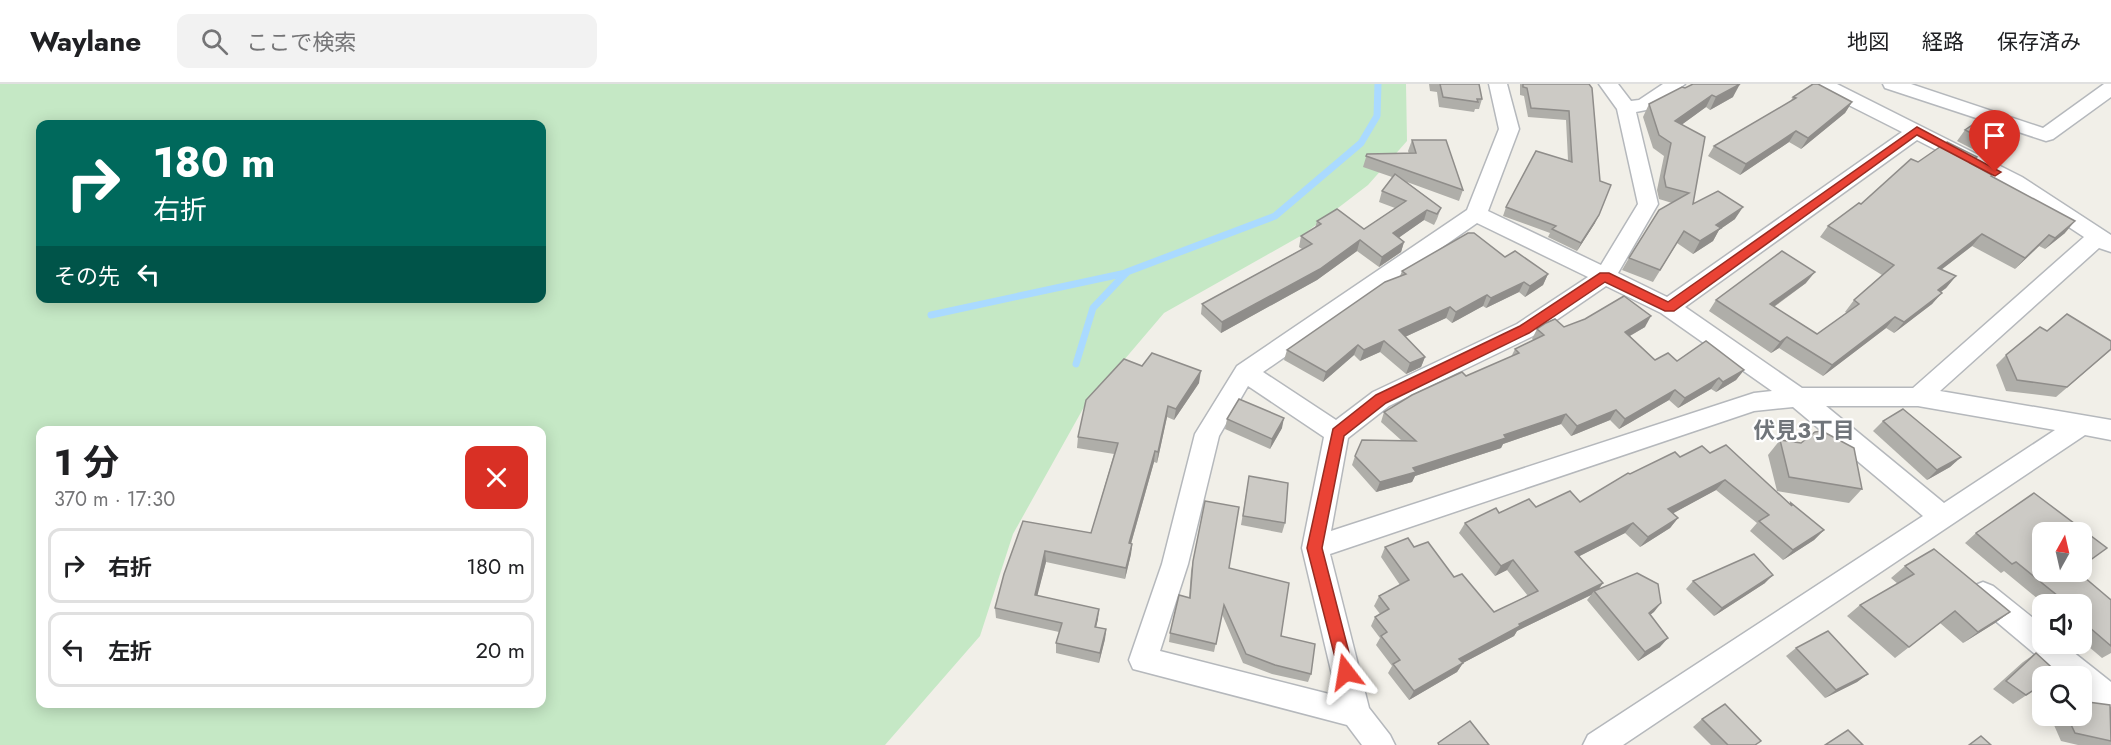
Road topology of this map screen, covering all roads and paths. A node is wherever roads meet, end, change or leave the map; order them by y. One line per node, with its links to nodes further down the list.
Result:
1 (1498, 84): 9 (street)
2 (1608, 84): 7 (street)
3 (1676, 84): 7 (street)
4 (1822, 84): 8 (street)
5 (1892, 84): 6 (street)
6 (2111, 88)
7 (1626, 108): 11 (street)
8 (1917, 131): 10 (street); 12 (street)
9 (1476, 214): 11 (street); 13 (street)
10 (2104, 241): 15 (street)
11 (1605, 276): 12 (street); 18 (street)
12 (1669, 307): 14 (street)
13 (1245, 372): 18 (street); 25 (street)
14 (1798, 397): 15 (street); 19 (street); 20 (street)
15 (1918, 397): 16 (street)
16 (2083, 424): 17 (street); 19 (street)
17 (2111, 430)
18 (1337, 433): 20 (street)
19 (1943, 517): 27 (street)
20 (1315, 548): 25 (street)
21 (1960, 575): 22 (street)
22 (2032, 634)
23 (2056, 654): 24 (street)
24 (2111, 700)
25 (1356, 714): 26 (street)
26 (1380, 745)
27 (1598, 745)

